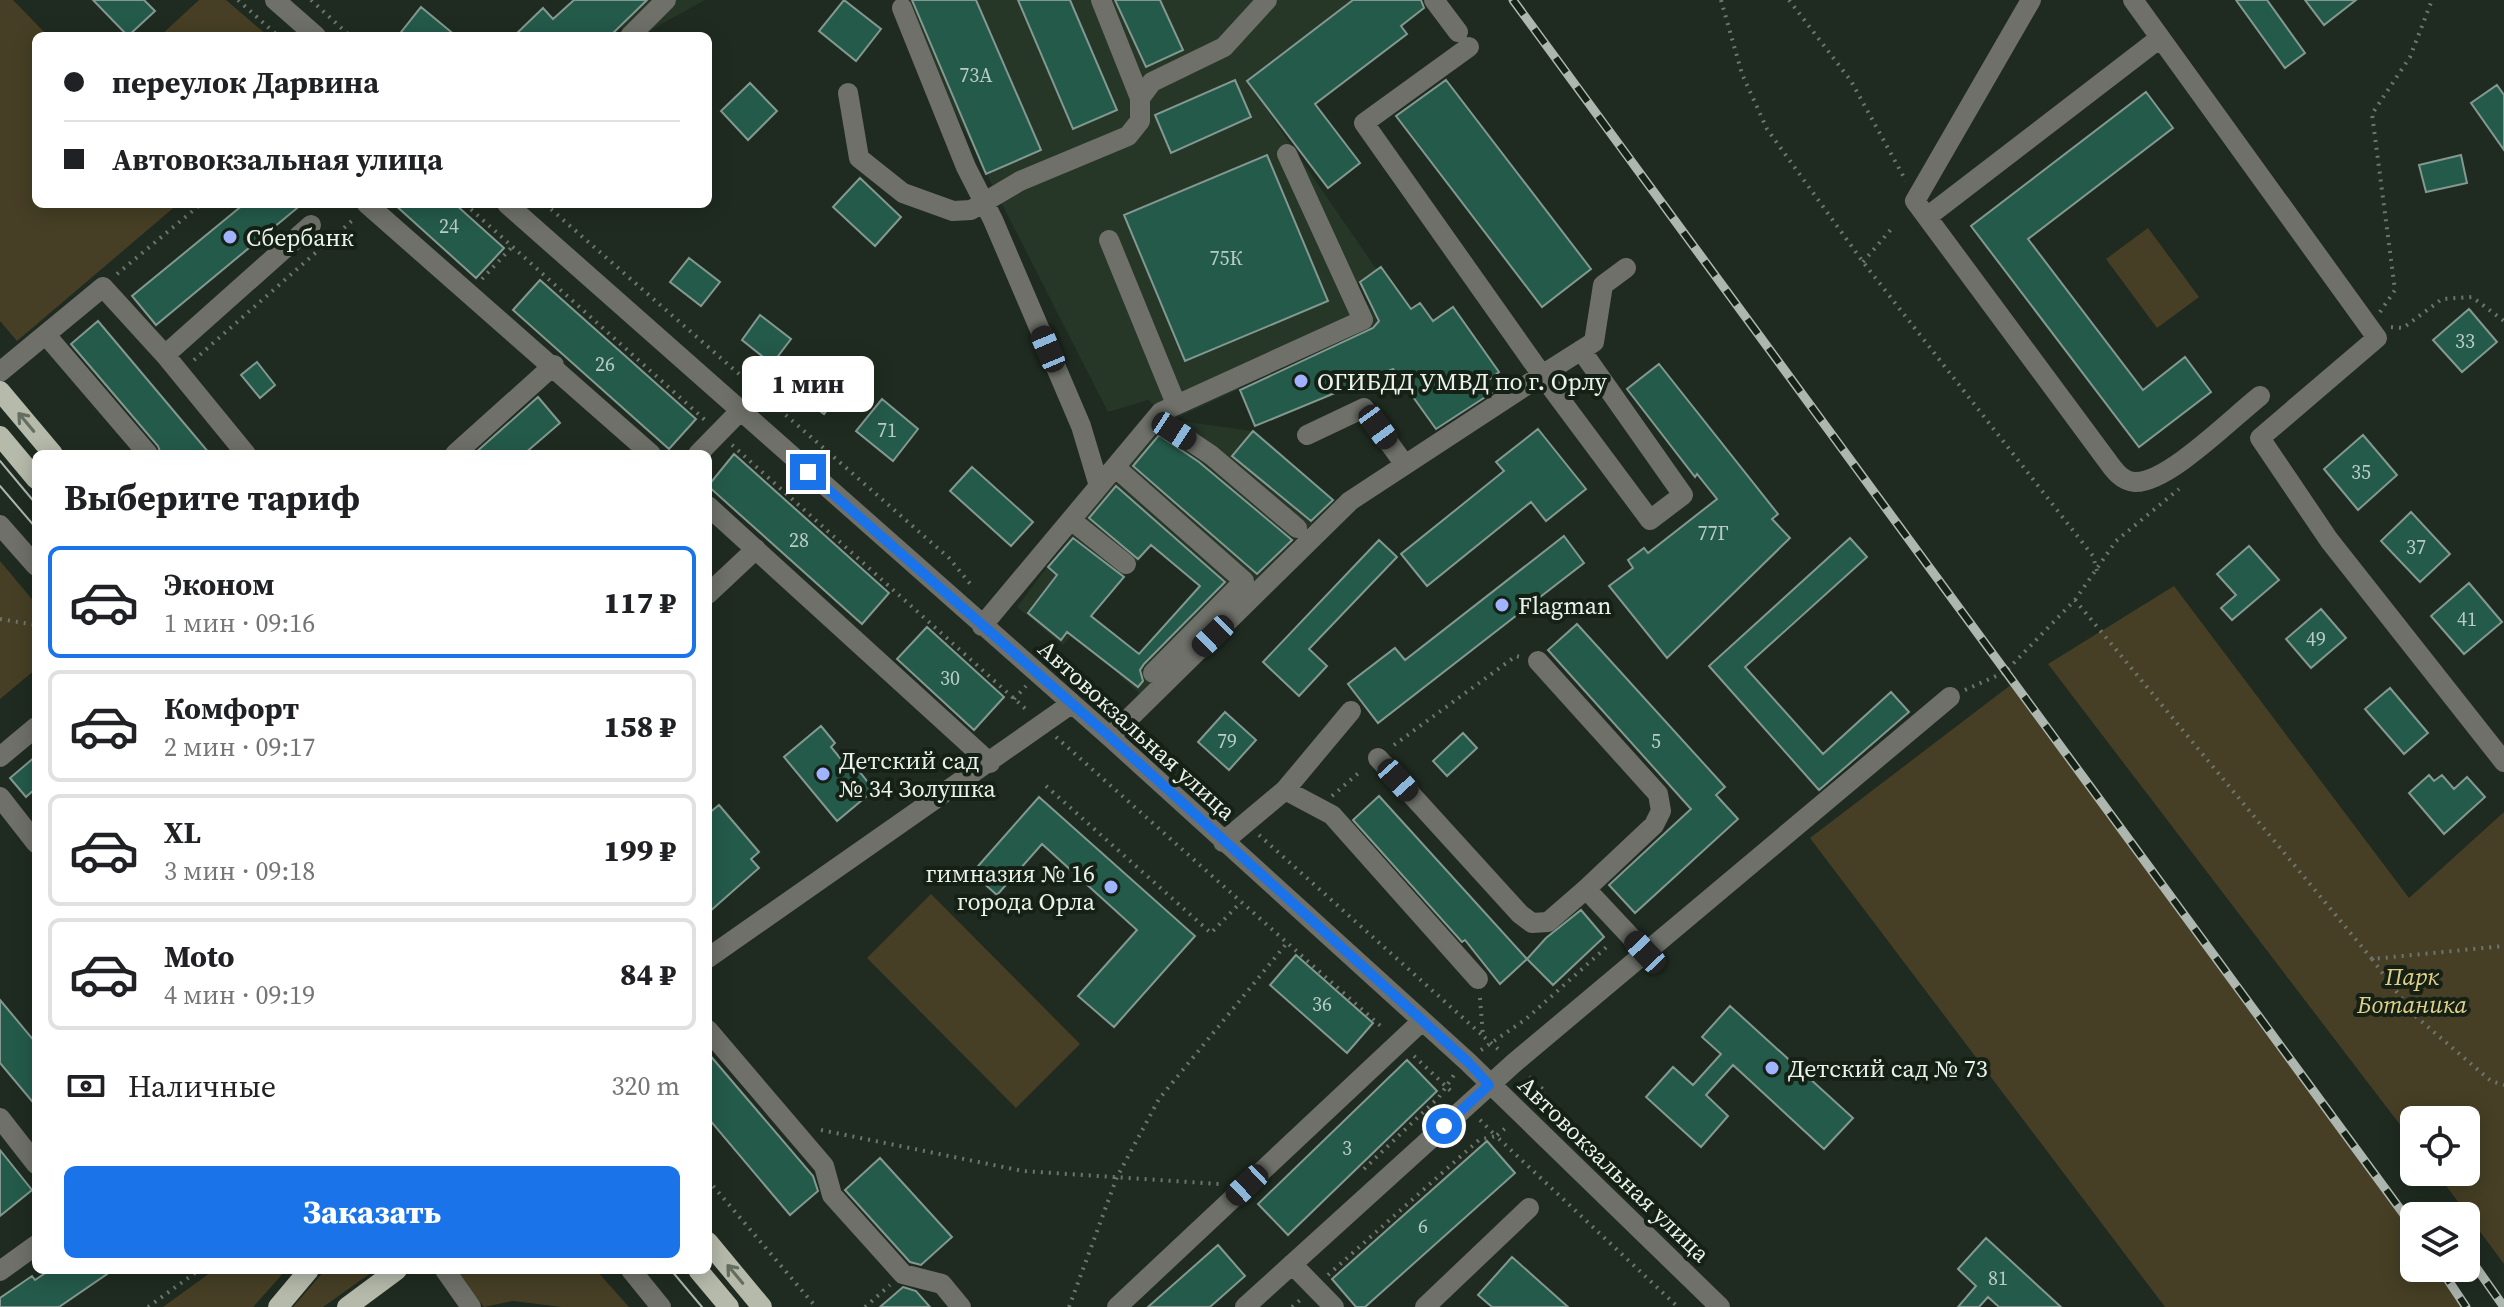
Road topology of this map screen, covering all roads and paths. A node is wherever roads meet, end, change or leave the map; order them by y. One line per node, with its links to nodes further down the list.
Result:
1 (238, 0): 14 (path)
2 (275, 0): 15 (street)
3 (311, 0): 16 (path)
4 (666, 0): 17 (street)
5 (1101, 0): 20 (street)
6 (1267, 0): 20 (street)
7 (1434, 0): 44 (street)
8 (1721, 0): 32 (path)
9 (1789, 0): 27 (path)
10 (2031, 0): 27 (street)
11 (2133, 0): 18 (street)
12 (2432, 0): 37 (path)
13 (902, 8): 22 (street)
14 (274, 32)
15 (311, 32)
16 (346, 32)
17 (634, 32)
18 (2160, 38): 27 (street); 37 (street)
19 (848, 93): 22 (street)
20 (1140, 98): 22 (street)
21 (1287, 154): 47 (street)
22 (985, 204): 62 (street)
23 (196, 208): 34 (path)
24 (365, 208): 43 (path)
25 (372, 208): 35 (street)
26 (512, 208): 48 (street, Автовокзальная улица)
27 (1921, 209): 46 (street)
28 (311, 225): 40 (street)
29 (1893, 227): 32 (path)
30 (1109, 240): 47 (street)
31 (512, 247): 35 (path)
32 (1863, 262): 70 (path)
33 (1626, 268): 39 (street)
34 (103, 287): 38 (street); 40 (street)
35 (470, 292): 41 (street)
36 (2504, 321): 37 (path)
37 (2369, 327): 85 (street)
38 (46, 335): 42 (street); 53 (street)
39 (1581, 350): 44 (street); 44 (street)
40 (165, 355): 43 (street)
41 (554, 365): 55 (street); 56 (street)
42 (0, 372)
43 (180, 372): 54 (street)
44 (1542, 375): 58 (street)
45 (0, 391): 52 (main road, one-way to 45)
46 (2260, 396)
47 (1176, 404): 49 (street)
48 (740, 411): 57 (street); 75 (street, Автовокзальная улица)
49 (1156, 418): 59 (street); 66 (street)
50 (1307, 435): 58 (street)
51 (0, 436): 60 (main road)
52 (50, 450)
53 (145, 450)
54 (243, 450)
55 (459, 450)
56 (647, 450)
57 (702, 450)
58 (1405, 465): 82 (street)
59 (1115, 467): 62 (street); 77 (street)
60 (32, 474)
61 (2182, 485): 70 (path)
62 (1099, 486): 64 (street)
63 (712, 510): 67 (street)
64 (1071, 520): 69 (street); 75 (street)
65 (0, 525): 68 (street)
66 (1297, 528)
67 (756, 549): 71 (street); 86 (street)
68 (32, 561)
69 (1126, 564)
70 (2097, 571): 72 (path)
71 (712, 590)
72 (2075, 600): 78 (path); 100 (path)
73 (0, 619): 74 (path)
74 (32, 624)
75 (982, 626): 79 (street, Автовокзальная улица)
76 (1538, 661): 84 (path); 93 (street)
77 (1153, 673)
78 (1950, 697): 98 (street)
79 (1071, 704): 82 (street, Автовокзальная улица); 86 (street)
80 (1351, 711): 88 (street)
81 (32, 730): 83 (street)
82 (1110, 737): 92 (street, Автовокзальная улица)
83 (0, 757)
84 (1378, 758): 90 (path); 93 (street)
85 (2504, 762)
86 (990, 763): 99 (street)
87 (1046, 786): 94 (path)
88 (1285, 790): 90 (street); 92 (street)
89 (0, 797): 91 (street)
90 (1318, 807): 101 (street)
91 (32, 838)
92 (1223, 842): 102 (street, Автовокзальная улица)
93 (1586, 889): 95 (street)
94 (1241, 902)
95 (1625, 930): 98 (street); 104 (path)
96 (1287, 943): 110 (path)
97 (2504, 946): 100 (path)
98 (1645, 952): 105 (street)
99 (712, 955)
100 (2372, 959): 106 (path)
101 (1478, 979)
102 (1422, 1021): 105 (street, Автовокзальная улица); 112 (street)
103 (712, 1035): 108 (street)
104 (1490, 1042)
105 (1489, 1085): 116 (street); 143 (street, Автовокзальная улица)
106 (2504, 1085)
107 (0, 1118): 109 (street)
108 (787, 1123): 110 (path); 124 (street)
109 (32, 1159)
110 (1117, 1177): 112 (path); 136 (path)
111 (712, 1185): 133 (path)
112 (1247, 1185): 137 (street)
113 (1529, 1208): 141 (street)
114 (712, 1247): 132 (main road, one-way to 114)
115 (32, 1248): 117 (street)
116 (1292, 1264): 125 (street); 138 (street)
117 (0, 1271)
118 (193, 1274): 126 (path)
119 (306, 1274): 127 (main road)
120 (392, 1274): 128 (main road)
121 (448, 1274): 129 (street)
122 (634, 1274): 130 (street)
123 (701, 1274): 131 (main road)
124 (903, 1274): 134 (path); 135 (street)
125 (1315, 1287): 139 (path); 140 (street); 142 (path)
126 (148, 1307)
127 (278, 1307)
128 (347, 1307)
129 (471, 1307)
130 (661, 1307)
131 (729, 1307)
132 (762, 1307)
133 (816, 1307)
134 (865, 1307)
135 (961, 1307)
136 (1069, 1307)
137 (1117, 1307)
138 (1245, 1307)
139 (1292, 1307)
140 (1334, 1307)
141 (1425, 1307)
142 (1678, 1307)
143 (1720, 1307)

